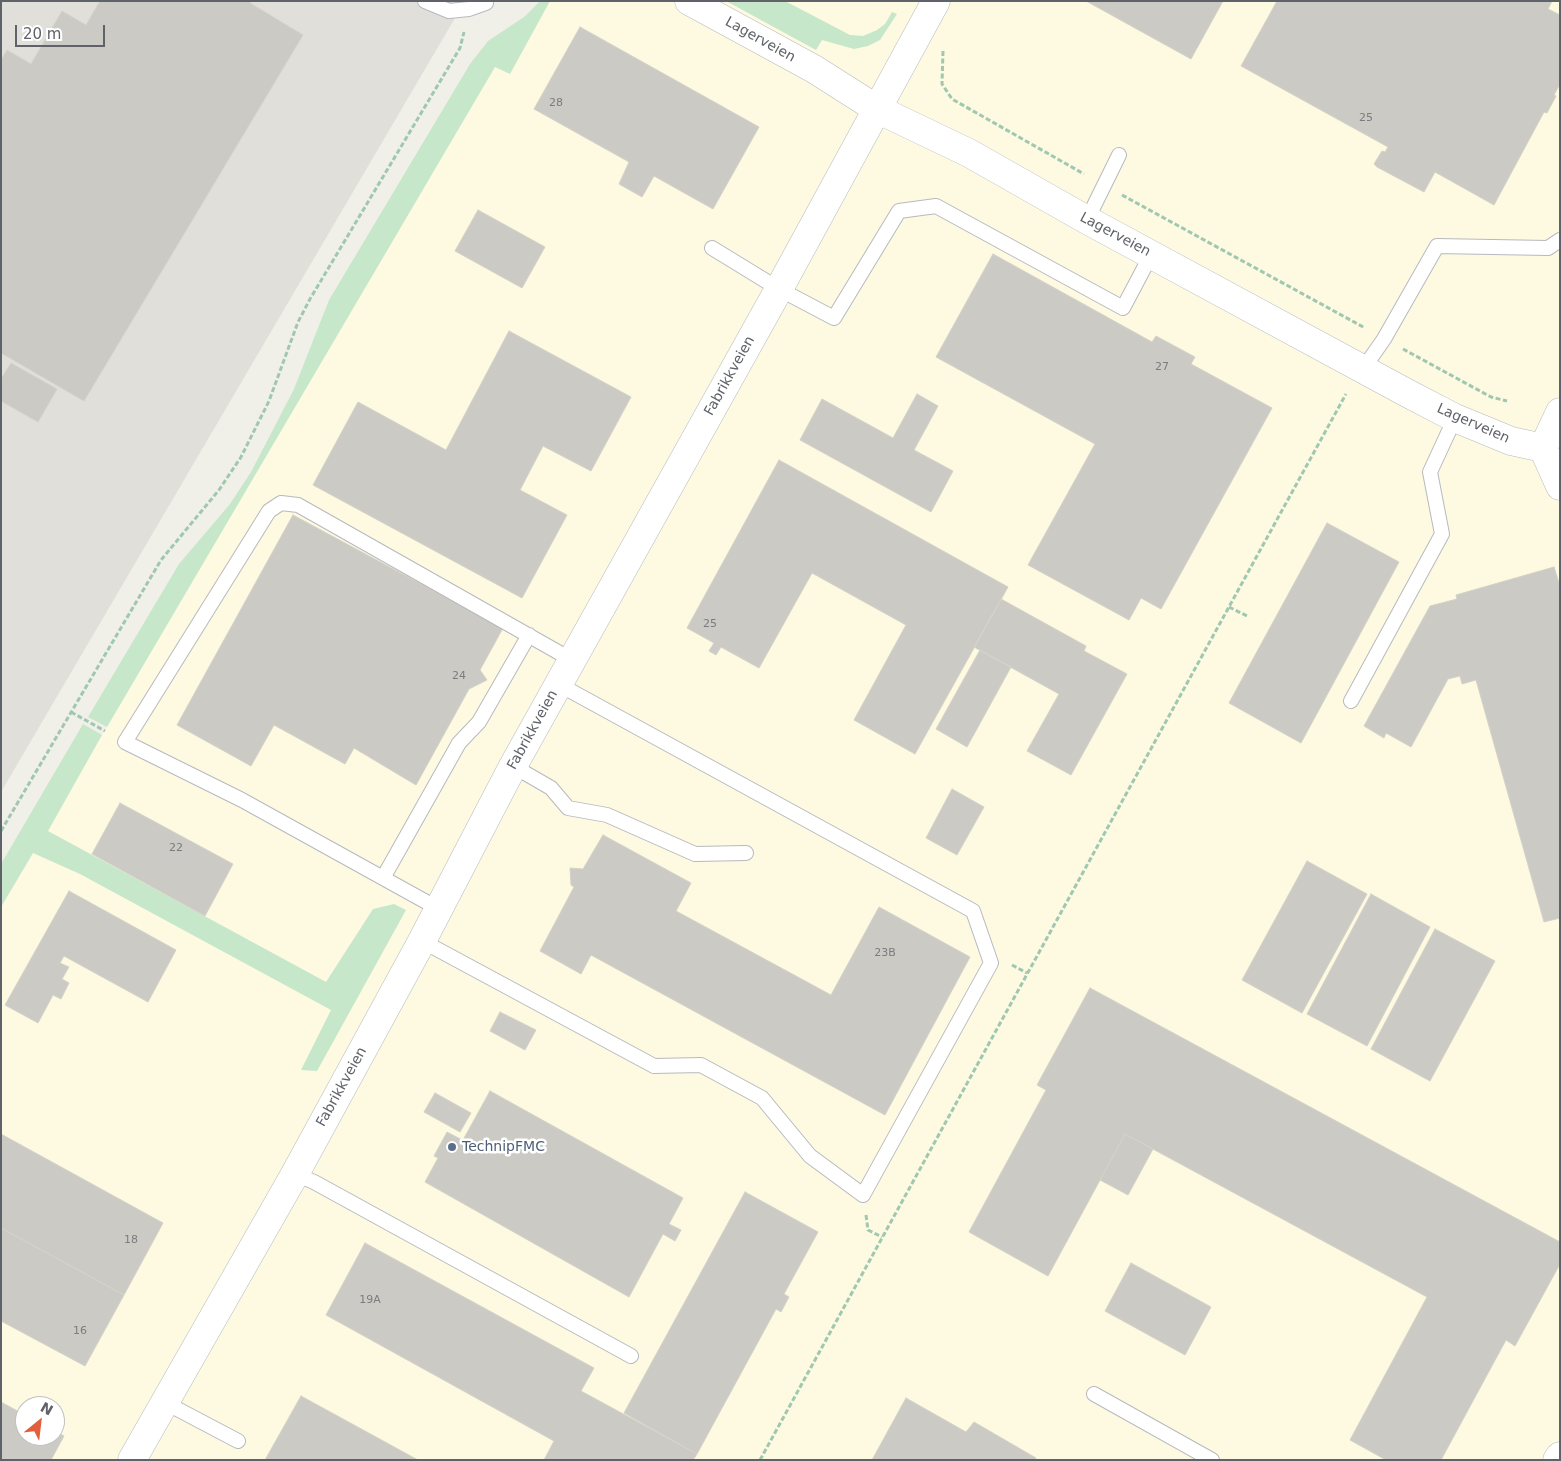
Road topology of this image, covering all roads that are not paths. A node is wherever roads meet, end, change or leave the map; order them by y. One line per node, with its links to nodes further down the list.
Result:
1 (425, 1): 3 (lane)
2 (936, 1): 5 (street, Fabrikkveien)
3 (489, 2)
4 (692, 2): 5 (street, Lagerveien)
5 (877, 109): 7 (street, Lagerveien); 11 (street, Fabrikkveien)
6 (1119, 155): 7 (lane)
7 (1086, 220): 10 (street, Lagerveien)
8 (1560, 240): 12 (lane)
9 (712, 248): 11 (lane)
10 (1150, 255): 11 (lane); 12 (street, Lagerveien)
11 (779, 289): 18 (street, Fabrikkveien)
12 (1363, 369): 14 (street, Lagerveien)
13 (1560, 412): 15 (street)
14 (1455, 418): 15 (street, Lagerveien); 20 (lane)
15 (1551, 452): 16 (street)
16 (1560, 486)
17 (529, 635): 18 (lane); 23 (lane); 23 (lane)
18 (572, 660): 19 (street, Fabrikkveien)
19 (558, 684): 21 (street, Fabrikkveien); 25 (lane)
20 (1351, 701)
21 (514, 766): 22 (lane); 24 (street, Fabrikkveien)
22 (746, 853)
23 (383, 878): 24 (lane)
24 (439, 909): 25 (street, Fabrikkveien)
25 (422, 941): 26 (street, Fabrikkveien)
26 (295, 1174): 27 (lane); 29 (street, Fabrikkveien)
27 (631, 1356)
28 (1094, 1394): 33 (lane)
29 (164, 1402): 30 (lane); 32 (street, Fabrikkveien)
30 (238, 1441)
31 (1560, 1456): 34 (street)
32 (132, 1460)
33 (1212, 1460)
34 (1558, 1460)

